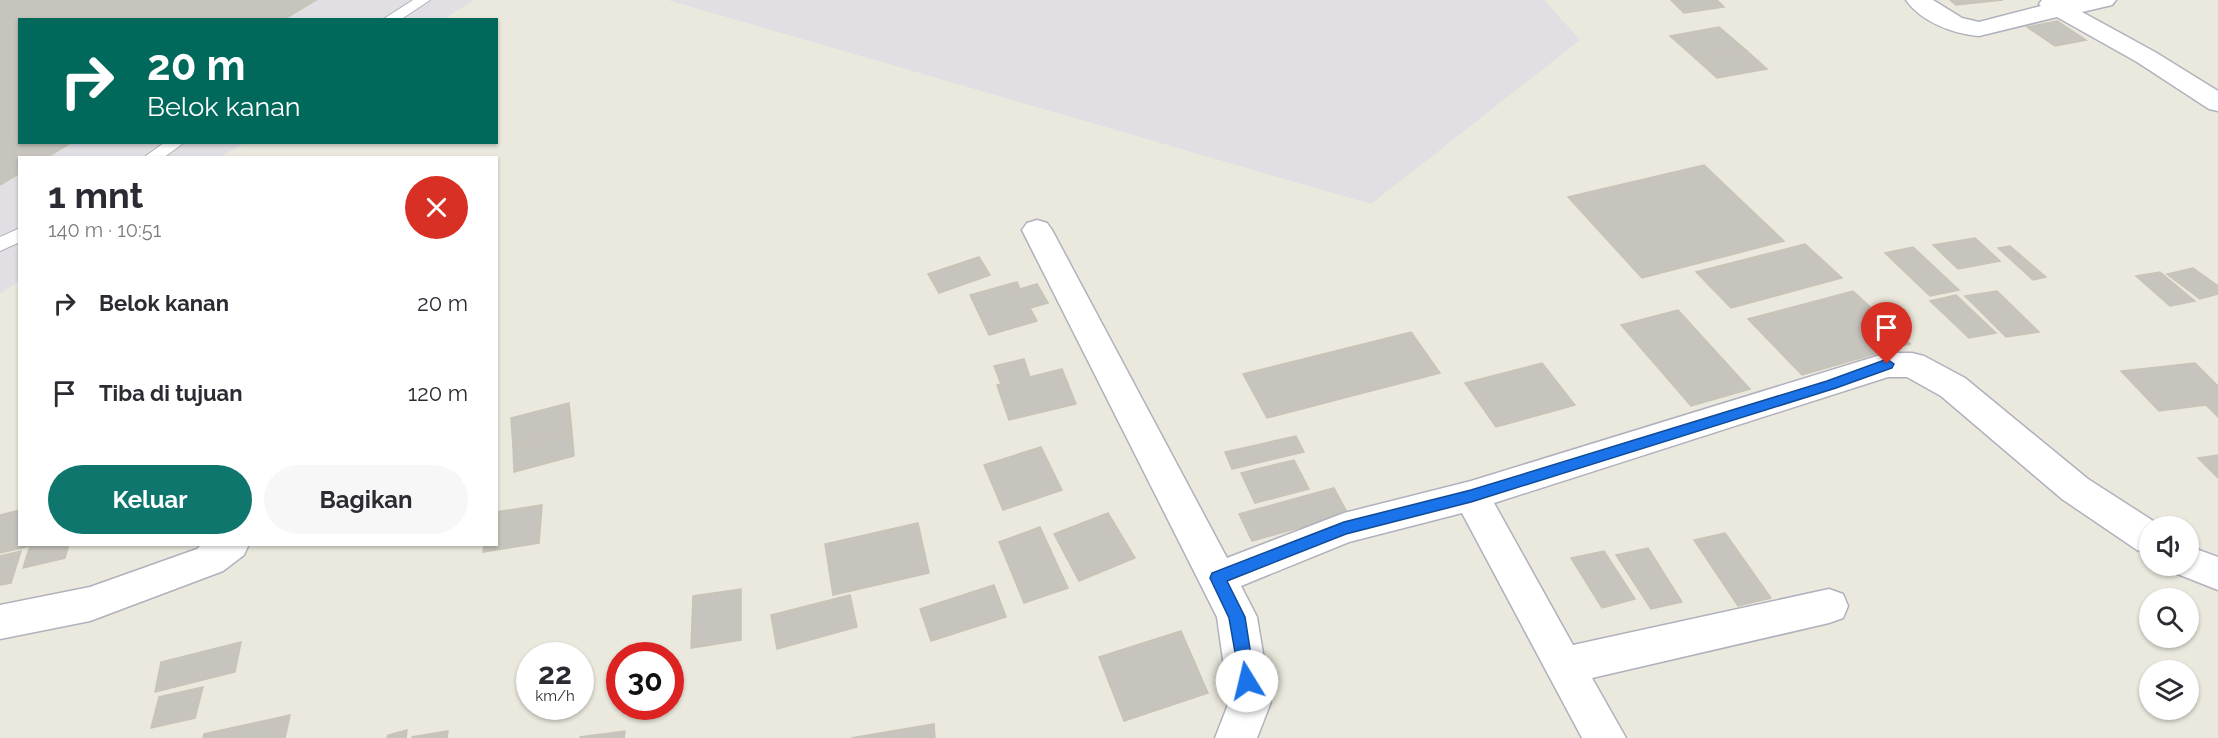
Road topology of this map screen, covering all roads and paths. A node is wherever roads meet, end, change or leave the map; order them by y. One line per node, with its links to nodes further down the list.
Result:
1 (423, 0): 5 (lane)
2 (1918, 0): 4 (street)
3 (2104, 0): 4 (street)
4 (2052, 4): 6 (street)
5 (392, 18)
6 (2218, 103)
7 (174, 144): 8 (lane)
8 (154, 156)
9 (1036, 230): 17 (street)
10 (18, 235): 11 (lane)
11 (0, 245)
12 (1471, 496): 13 (street); 17 (street); 20 (street)
13 (2139, 532)
14 (228, 546): 19 (street)
15 (2199, 566): 16 (street)
16 (2218, 574)
17 (1218, 578): 21 (street)
18 (1829, 606): 20 (street)
19 (0, 622)
20 (1563, 666): 22 (street)
21 (1236, 738)
22 (1605, 738)

